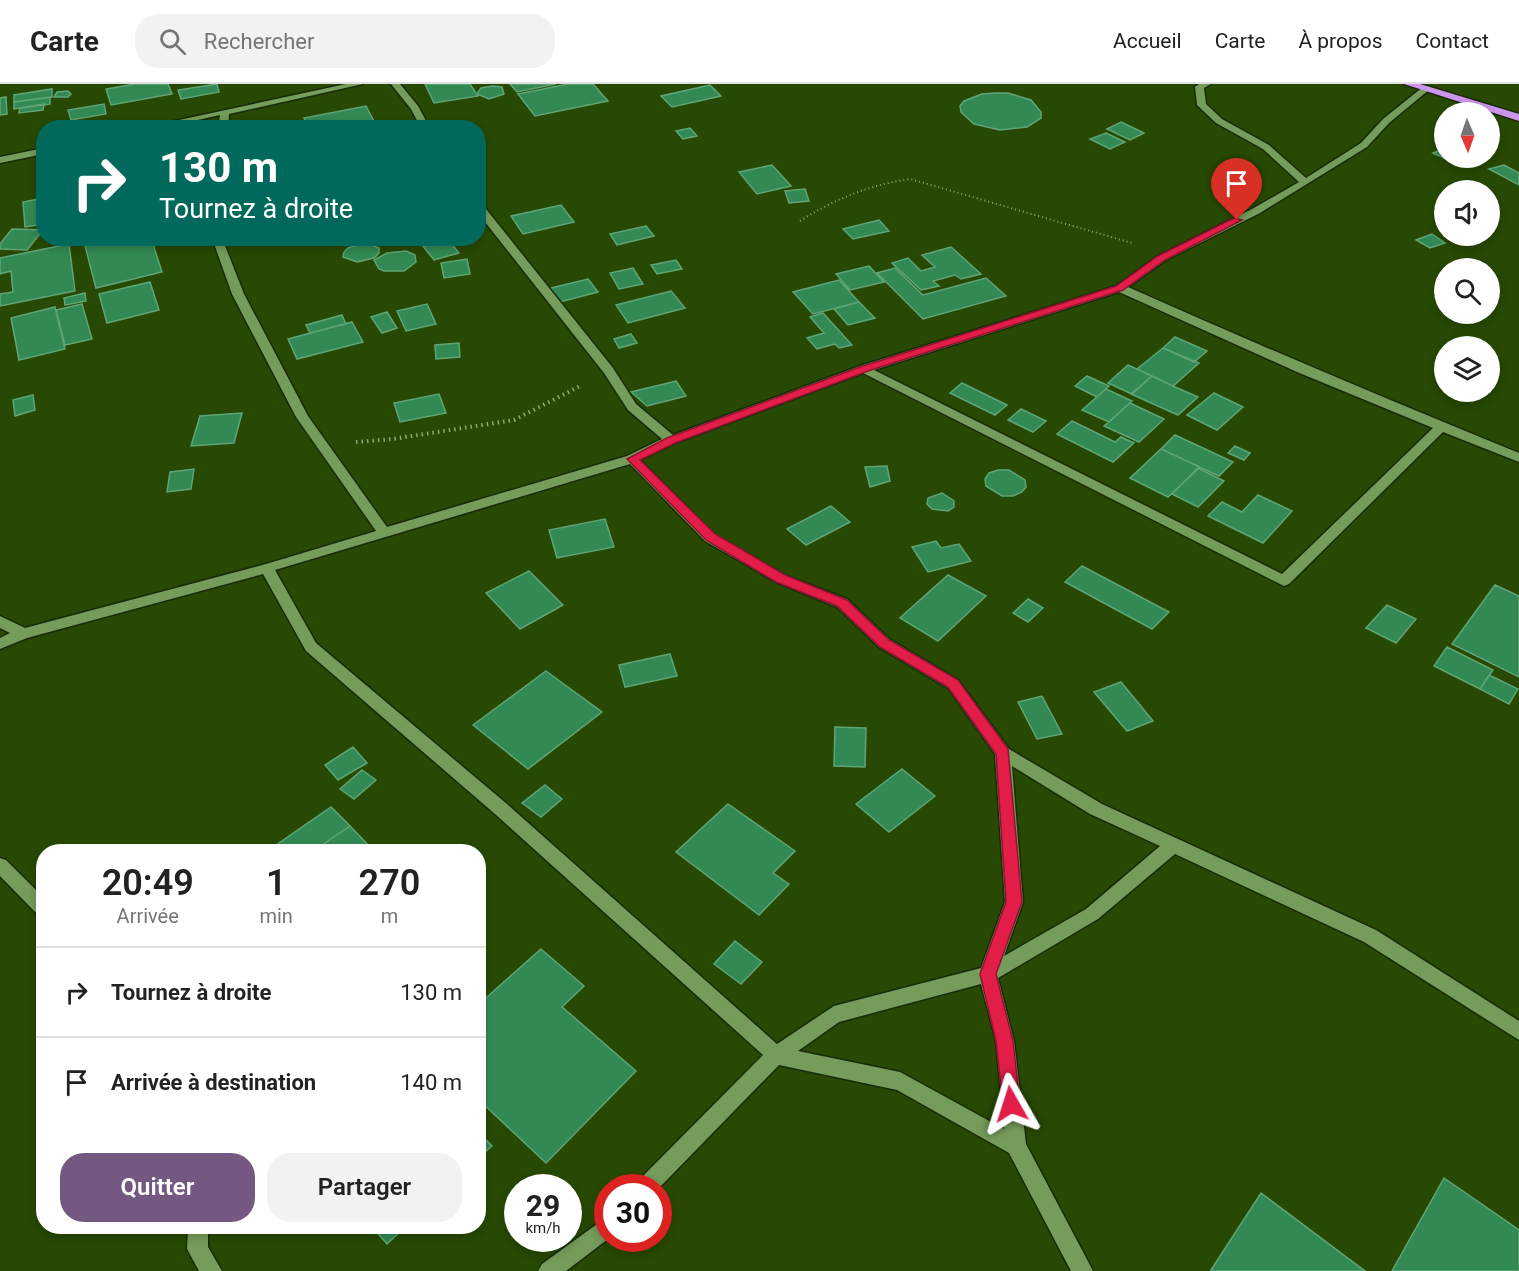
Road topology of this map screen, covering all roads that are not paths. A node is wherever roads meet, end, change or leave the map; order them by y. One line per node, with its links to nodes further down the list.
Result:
1 (359, 84): 6 (street)
2 (396, 84): 10 (street)
3 (1409, 84): 5 (highway)
4 (1199, 85): 13 (street)
5 (1426, 89): 7 (highway); 13 (street)
6 (225, 112): 8 (street); 9 (street)
7 (1519, 118)
8 (186, 120)
9 (224, 120)
10 (422, 120)
11 (36, 152): 12 (street)
12 (0, 160)
13 (1305, 183): 16 (street)
14 (486, 216): 19 (street)
15 (220, 246): 22 (street)
16 (1120, 288): 17 (street); 18 (street)
17 (864, 369): 18 (street); 19 (street)
18 (1443, 425): 20 (street)
19 (671, 440): 21 (street)
20 (1519, 458)
21 (633, 459): 22 (street); 27 (street)
22 (385, 534): 23 (street)
23 (267, 568): 25 (street); 33 (street)
24 (0, 621): 25 (street)
25 (23, 634): 26 (street)
26 (0, 644)
27 (1003, 753): 28 (street); 31 (street)
28 (1175, 844): 31 (street); 32 (street)
29 (0, 865): 30 (street)
30 (36, 902)
31 (988, 974): 33 (street); 34 (street)
32 (1519, 1031)
33 (776, 1055): 34 (street); 35 (street)
34 (1016, 1146): 40 (street)
35 (659, 1174)
36 (198, 1234): 38 (street)
37 (594, 1237): 39 (street)
38 (211, 1271)
39 (549, 1271)
40 (1082, 1271)

